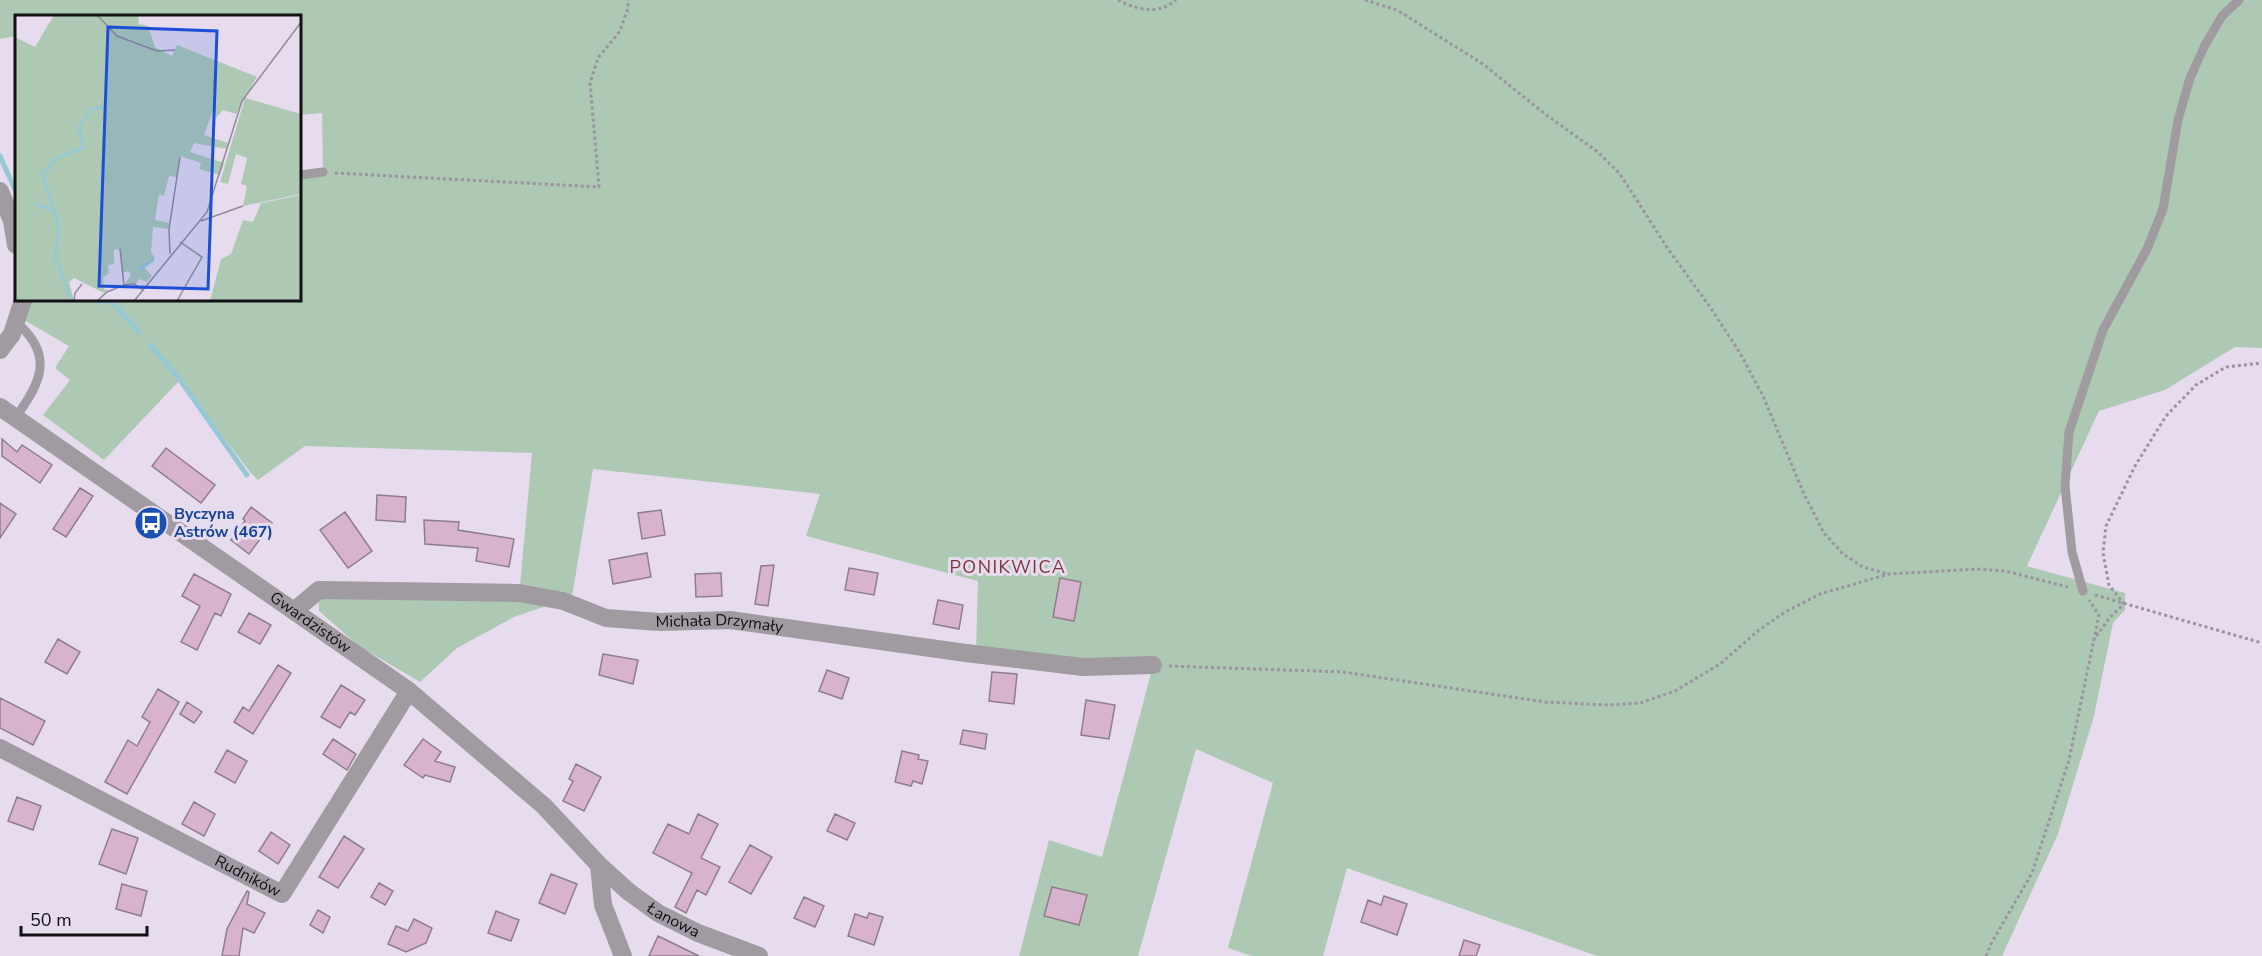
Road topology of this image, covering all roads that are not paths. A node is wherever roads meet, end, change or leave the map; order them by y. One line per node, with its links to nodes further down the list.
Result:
1 (2239, 0): 11 (lane)
2 (323, 172): 3 (lane)
3 (302, 175)
4 (0, 191): 5 (street)
5 (14, 220)
6 (22, 302): 7 (street)
7 (16, 322): 8 (street); 10 (lane)
8 (0, 350)
9 (0, 407): 10 (street, Gwardzistów)
10 (15, 418): 12 (street, Gwardzistów)
11 (2083, 591)
12 (295, 610): 13 (street, Michała Drzymały); 14 (street, Gwardzistów)
13 (1153, 665)
14 (410, 691): 15 (street, Rudników); 16 (street, Gwardzistów)
15 (0, 748)
16 (599, 865): 17 (street); 18 (street, Łanowa)
17 (623, 956)
18 (759, 956)

